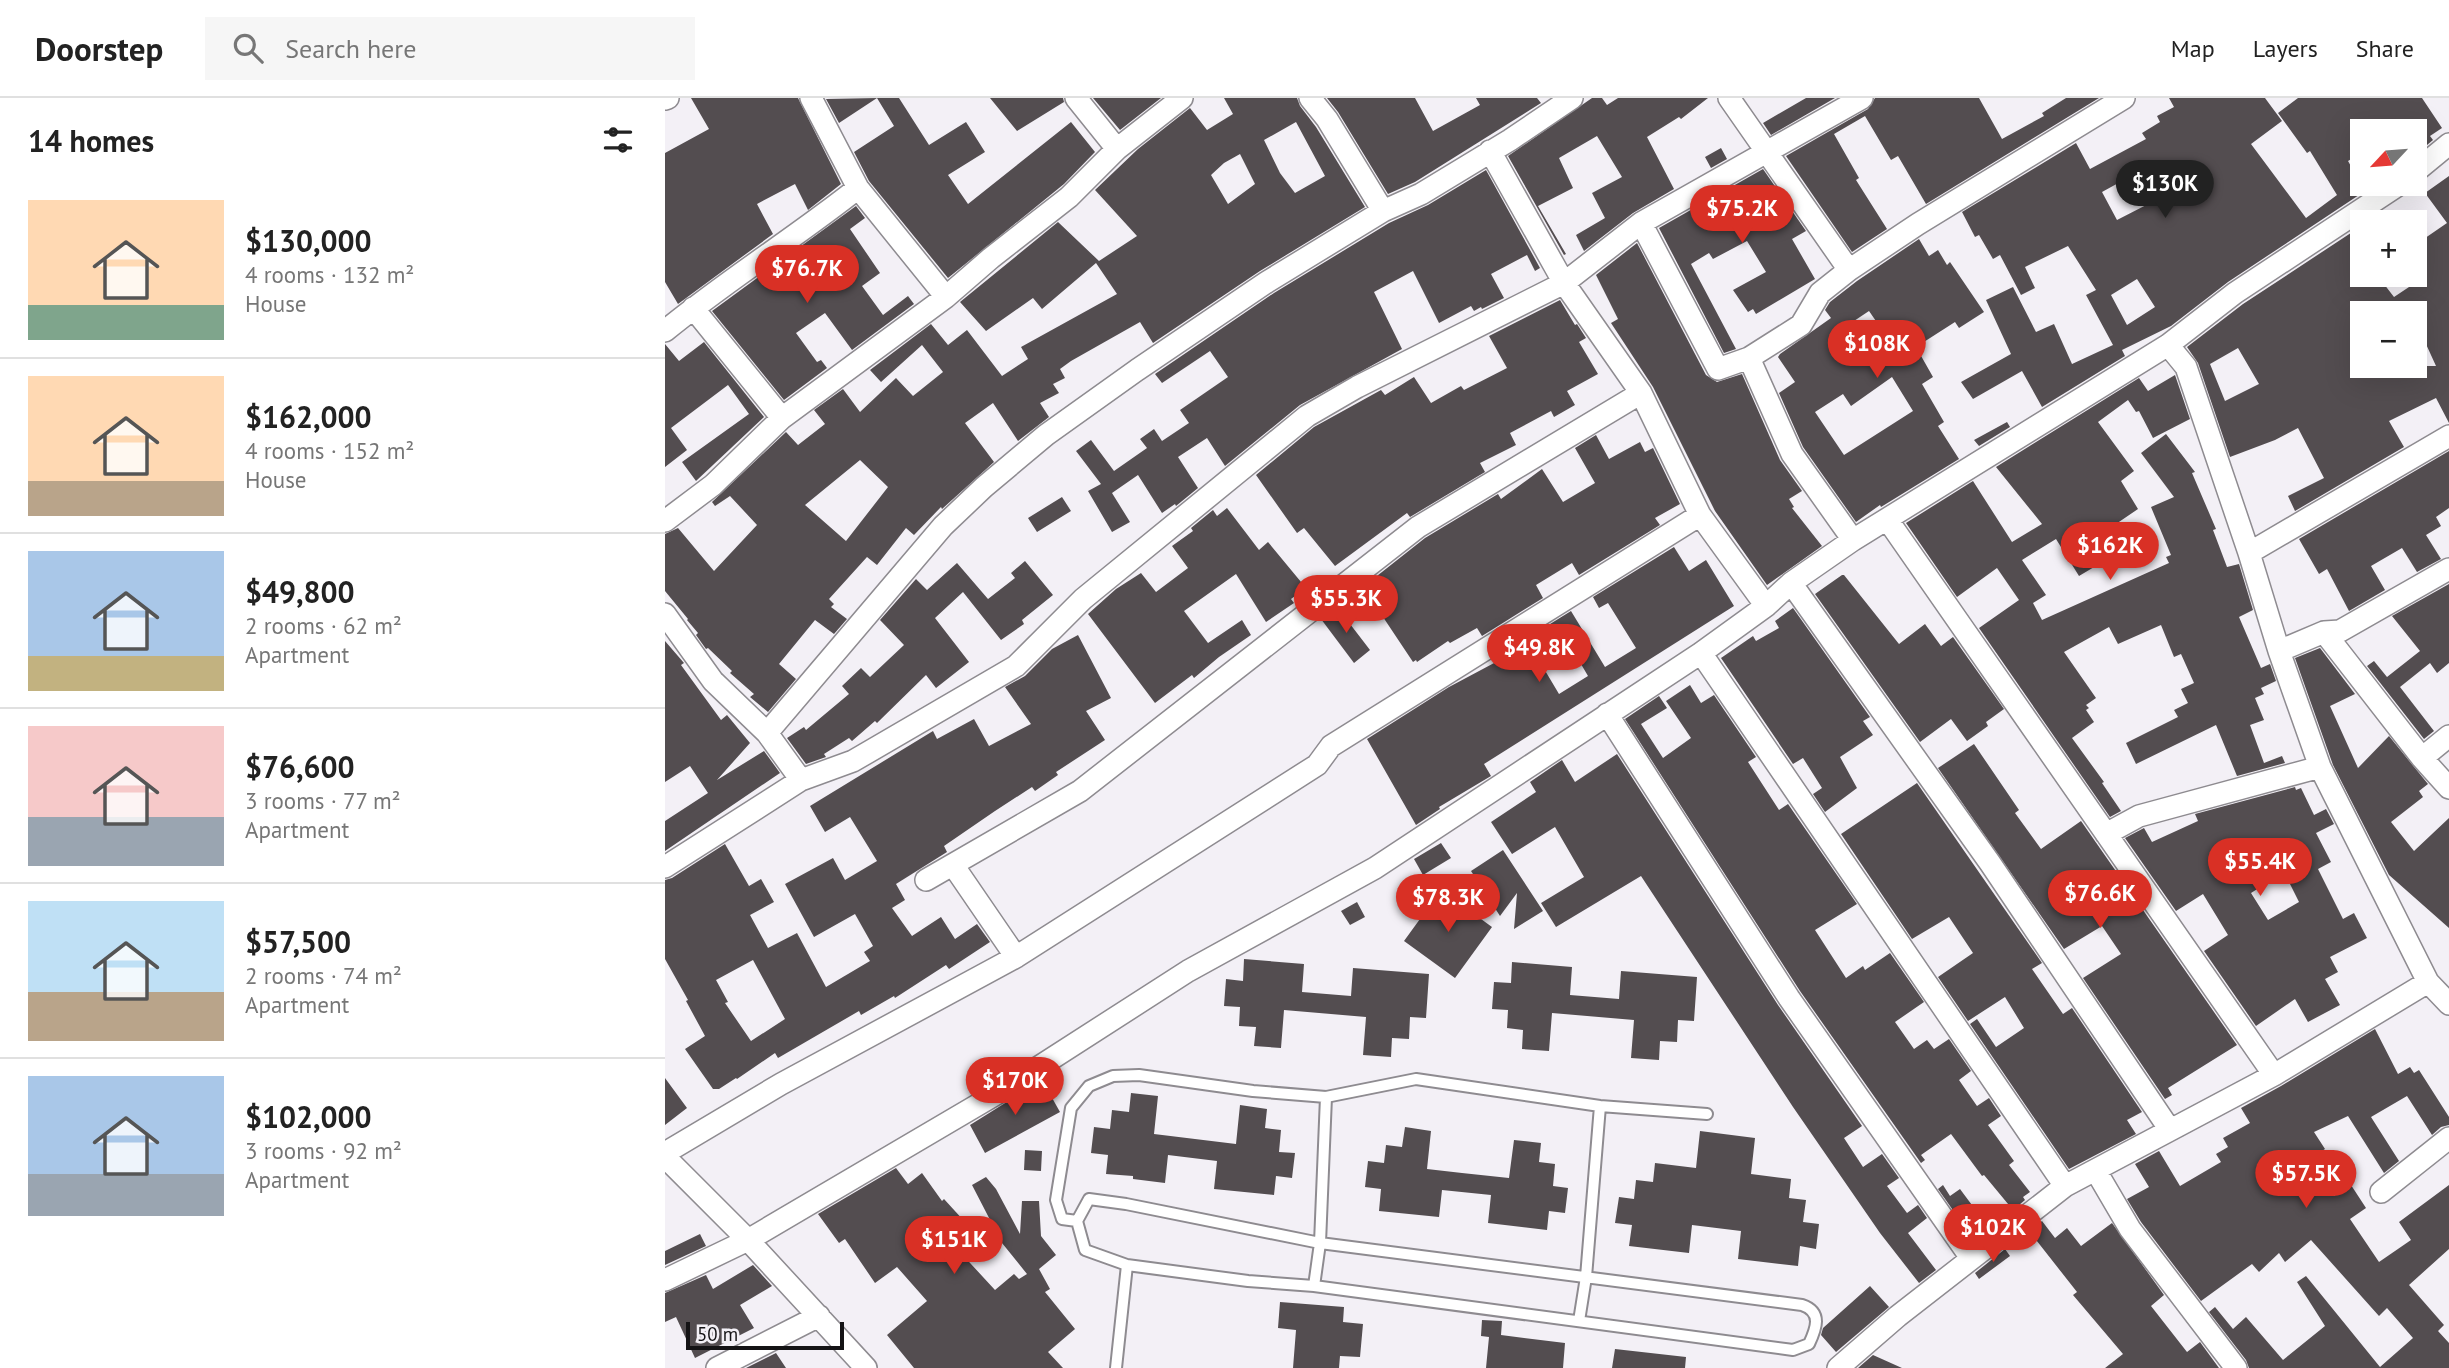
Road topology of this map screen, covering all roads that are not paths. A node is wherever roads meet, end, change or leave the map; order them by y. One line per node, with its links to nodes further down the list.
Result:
1 (811, 98): 14 (street)
2 (1076, 98): 10 (street)
3 (1182, 98): 10 (street)
4 (1310, 98): 16 (street)
5 (1572, 98): 11 (street)
6 (1728, 98): 12 (street)
7 (1861, 98): 12 (street)
8 (2124, 98): 18 (street)
9 (2449, 144): 13 (street)
10 (1117, 149): 20 (street)
11 (1490, 151): 16 (street); 19 (street)
12 (1768, 153): 17 (street); 18 (street)
13 (2427, 162)
14 (858, 188): 20 (street); 21 (street)
15 (2382, 196): 23 (street)
16 (1383, 211): 41 (street)
17 (1641, 223): 19 (street); 24 (street)
18 (1849, 270): 24 (street)
19 (1564, 284): 25 (street); 45 (street)
20 (946, 297): 26 (street)
21 (693, 308): 22 (street); 26 (street)
22 (665, 331)
23 (2168, 345): 29 (street); 32 (street)
24 (1749, 358): 31 (street)
25 (1641, 393): 28 (street); 48 (street)
26 (782, 418): 30 (street)
27 (2449, 436): 32 (street)
28 (1700, 515): 35 (street); 51 (street)
29 (1887, 519): 31 (street); 47 (street)
30 (665, 521)
31 (1853, 540): 34 (street)
32 (2249, 553): 38 (street)
33 (2449, 569): 37 (street)
34 (1791, 583): 35 (street); 58 (street)
35 (1766, 606): 39 (street)
36 (665, 614): 41 (street)
37 (2324, 632): 38 (street); 43 (street)
38 (2279, 651): 44 (street)
39 (1701, 653): 40 (street); 62 (street)
40 (1607, 714): 65 (street); 67 (street)
41 (768, 733): 45 (street)
42 (2449, 736): 43 (street)
43 (2422, 758): 46 (street)
44 (2320, 768): 47 (street); 52 (street)
45 (801, 780): 49 (street)
46 (2449, 788)
47 (2106, 834): 54 (street)
48 (953, 865): 50 (street); 51 (street)
49 (665, 867)
50 (926, 880)
51 (1016, 957): 60 (street)
52 (2428, 982): 53 (street); 54 (street)
53 (2449, 1004)
54 (2274, 1075): 58 (street)
55 (1327, 1097): 56 (lane); 64 (lane); 66 (lane)
56 (1600, 1106): 57 (lane); 69 (lane)
57 (1707, 1114)
58 (2170, 1130): 61 (street)
59 (2449, 1138): 63 (street)
60 (665, 1155): 65 (street)
61 (2096, 1171): 62 (street); 78 (street)
62 (2065, 1186): 67 (street)
63 (2381, 1192)
64 (1077, 1221): 66 (lane); 68 (lane)
65 (748, 1240): 70 (street); 72 (street)
66 (1320, 1242): 69 (lane); 71 (lane)
67 (1971, 1258): 77 (street)
68 (1127, 1265): 71 (lane); 76 (lane)
69 (1586, 1277): 73 (lane); 73 (lane)
70 (665, 1280)
71 (1314, 1286): 73 (lane)
72 (819, 1316): 74 (street); 75 (street)
73 (1579, 1321)
74 (717, 1368)
75 (866, 1368)
76 (1116, 1368)
77 (1837, 1368)
78 (2236, 1368)

